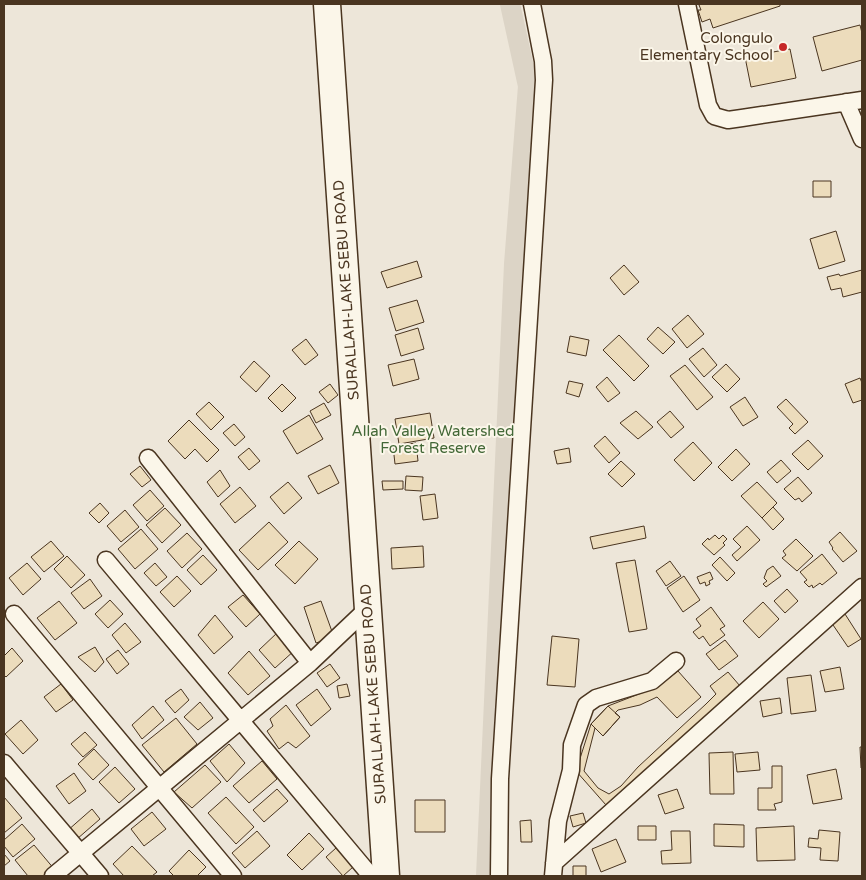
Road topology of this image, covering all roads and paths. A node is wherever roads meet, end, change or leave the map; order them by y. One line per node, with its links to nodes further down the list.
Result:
1 (327, 4): 9 (main road, SURALLAH-LAKE SEBU ROAD)
2 (532, 4): 23 (street)
3 (687, 4): 4 (street)
4 (854, 101): 5 (street)
5 (862, 139)
6 (148, 458): 12 (street)
7 (106, 560): 13 (street)
8 (862, 587): 17 (street)
9 (367, 609): 12 (street); 22 (main road, SURALLAH-LAKE SEBU ROAD)
10 (14, 614): 15 (street)
11 (676, 661): 17 (street)
12 (310, 663): 13 (street)
13 (240, 721): 15 (street); 21 (street)
14 (4, 763): 16 (street)
15 (159, 788): 16 (street); 20 (street)
16 (80, 853): 18 (street); 19 (street)
17 (554, 870)
18 (53, 876)
19 (100, 876)
20 (233, 876)
21 (371, 876)
22 (386, 876)
23 (499, 876)

